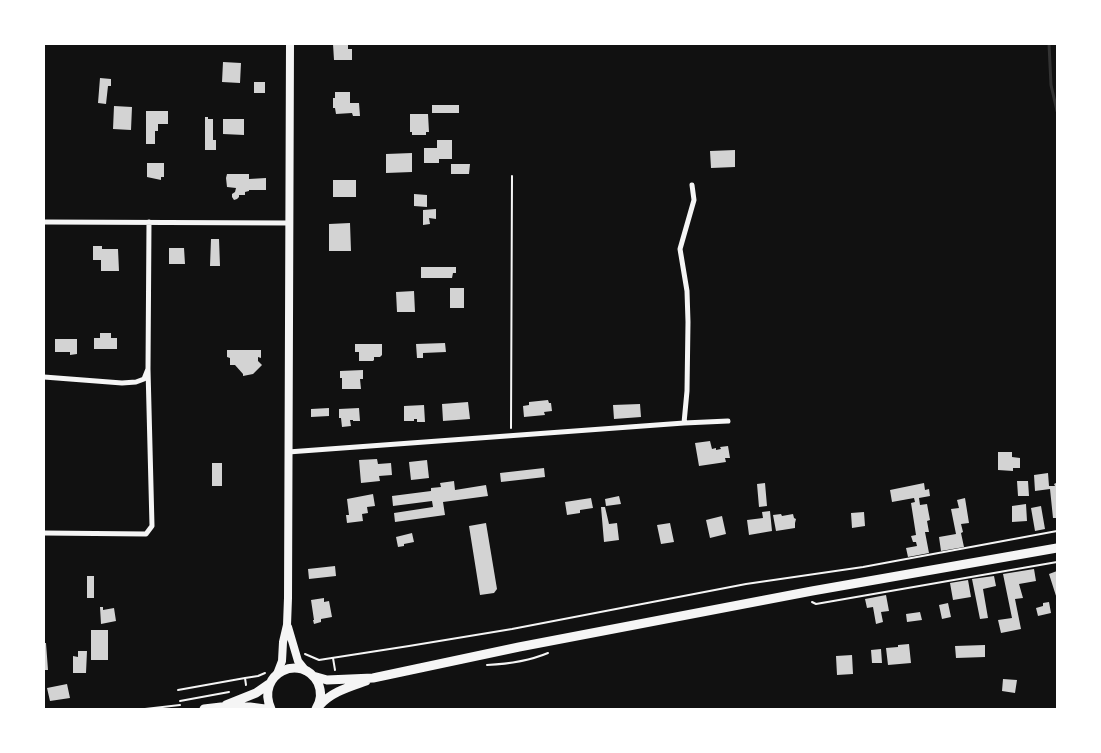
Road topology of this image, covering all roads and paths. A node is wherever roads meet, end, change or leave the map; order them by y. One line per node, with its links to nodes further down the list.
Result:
1 (290, 44): 6 (street)
2 (512, 176): 11 (path)
3 (692, 185): 10 (street)
4 (44, 222): 5 (street)
5 (148, 222): 6 (street); 7 (street)
6 (290, 223): 12 (street)
7 (148, 369): 8 (street); 14 (street)
8 (44, 378)
9 (728, 421): 10 (street)
10 (684, 423): 11 (street)
11 (511, 436): 12 (street)
12 (288, 452): 18 (street)
13 (1057, 531): 20 (path)
14 (44, 533)
15 (1057, 548): 26 (main road)
16 (1057, 562): 17 (path)
17 (809, 601)
18 (287, 625): 23 (street); 24 (street)
19 (302, 653): 20 (path)
20 (333, 658): 22 (path)
21 (267, 672): 25 (path)
22 (336, 672)
23 (277, 674): 24 (main road); 27 (main road)
24 (310, 674): 26 (main road); 32 (main road)
25 (245, 678): 28 (path); 29 (path)
26 (373, 678): 32 (main road)
27 (269, 684): 31 (main road); 36 (main road)
28 (247, 688)
29 (178, 690)
30 (235, 691): 33 (path)
31 (221, 707): 34 (main road); 35 (main road)
32 (318, 708)
33 (145, 709)
34 (204, 709)
35 (265, 709)
36 (271, 709)

